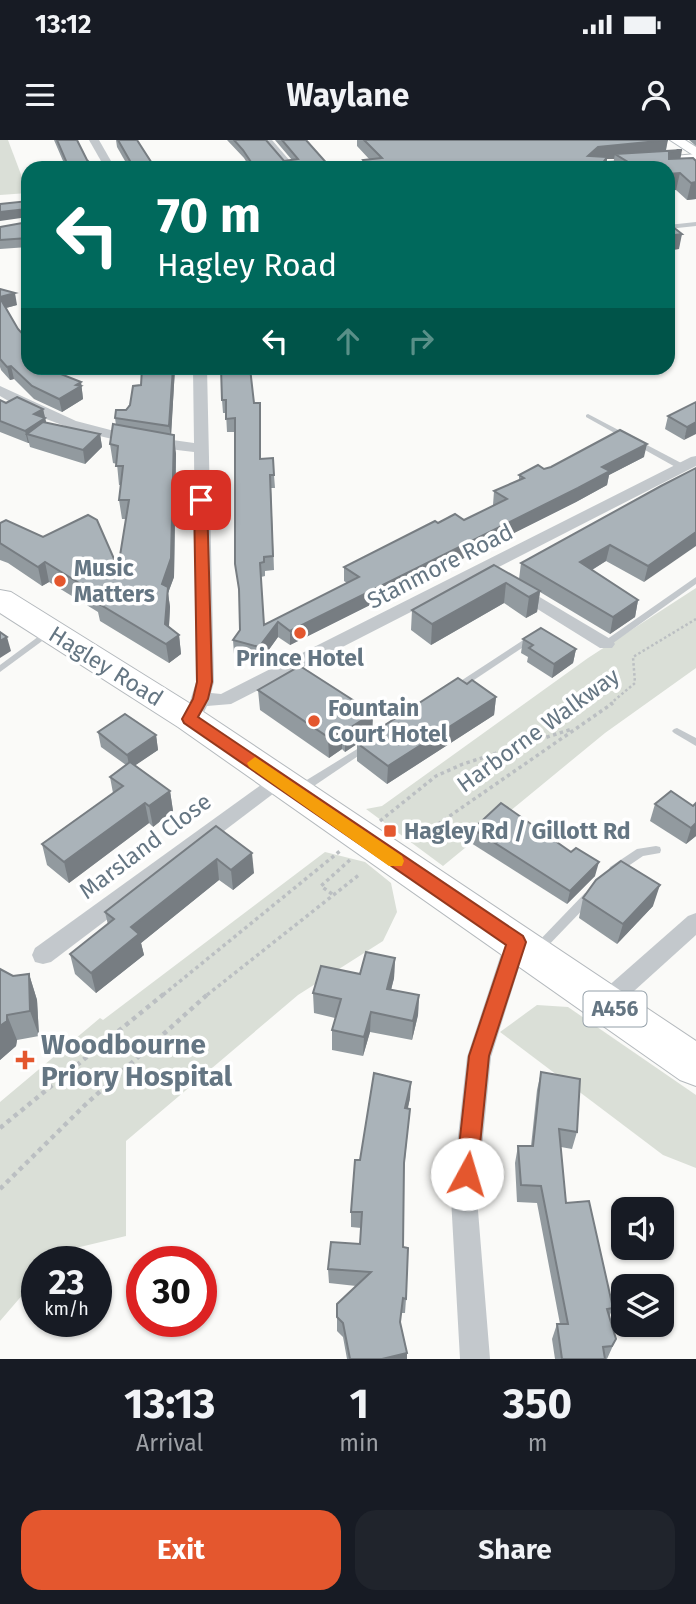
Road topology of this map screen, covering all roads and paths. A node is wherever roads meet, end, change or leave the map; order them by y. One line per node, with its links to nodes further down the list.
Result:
1 (94, 140): 5 (street)
2 (267, 140): 6 (street)
3 (676, 140): 4 (main road)
4 (688, 159)
5 (106, 161)
6 (285, 161)
7 (696, 224): 8 (lane)
8 (675, 226)
9 (200, 375): 12 (street)
10 (0, 390): 12 (street)
11 (588, 416): 13 (lane)
12 (200, 448): 23 (street)
13 (689, 464): 14 (street, Stanmore Road)
14 (486, 569): 20 (street); 23 (street, Stanmore Road)
15 (696, 580): 20 (lane)
16 (0, 599): 18 (highway, Hagley Road / A456)
17 (696, 619): 24 (path, Harborne Walkway)
18 (50, 631): 21 (lane); 23 (highway, Hagley Road / A456)
19 (534, 636): 22 (lane)
20 (606, 644)
21 (0, 669)
22 (445, 695)
23 (195, 709): 28 (highway, Hagley Road / A456)
24 (578, 728): 29 (path, Harborne Walkway); 31 (path)
25 (677, 731): 27 (lane)
26 (377, 739): 28 (lane)
27 (696, 743)
28 (288, 785): 31 (highway, Hagley Road / A456); 35 (street, Marsland Close)
29 (415, 840)
30 (656, 850): 34 (lane)
31 (354, 855): 32 (path); 32 (path); 34 (highway, Hagley Road / A456); 38 (path)
32 (332, 894): 39 (path)
33 (696, 922): 36 (street)
34 (525, 948): 36 (highway, Hagley Road / A456); 40 (street)
35 (43, 955)
36 (606, 1003): 37 (highway, Hagley Road / A456)
37 (696, 1066)
38 (0, 1128)
39 (0, 1189)
40 (475, 1359)

